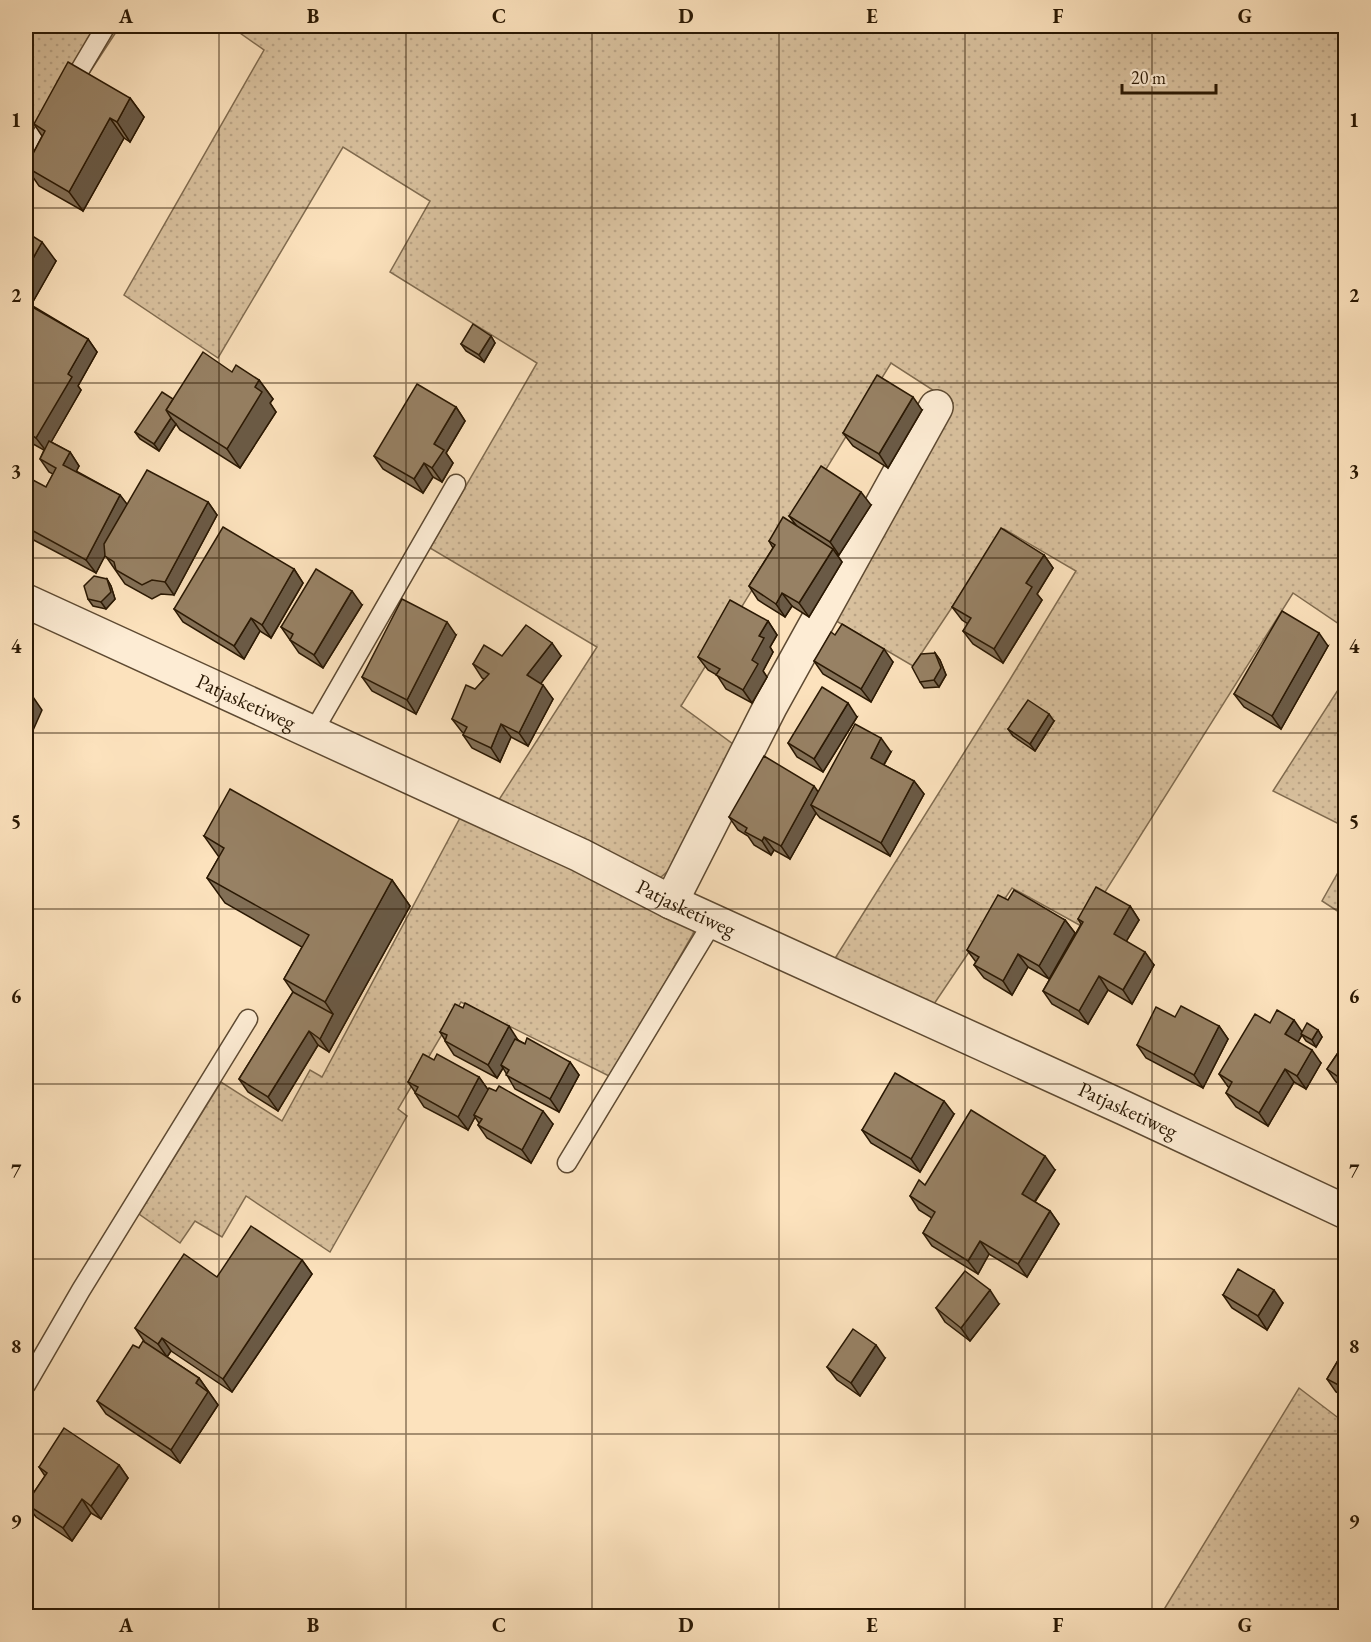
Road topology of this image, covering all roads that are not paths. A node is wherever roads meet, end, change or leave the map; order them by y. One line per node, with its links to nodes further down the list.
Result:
1 (106, 26): 2 (lane)
2 (26, 161)
3 (936, 407): 7 (street)
4 (456, 484): 6 (lane)
5 (26, 601): 6 (street, Patjasketiweg)
6 (312, 734): 7 (street, Patjasketiweg)
7 (671, 902): 8 (street, Patjasketiweg)
8 (714, 920): 10 (lane); 11 (street, Patjasketiweg)
9 (248, 1019): 12 (lane)
10 (567, 1163)
11 (1346, 1212)
12 (26, 1385)

